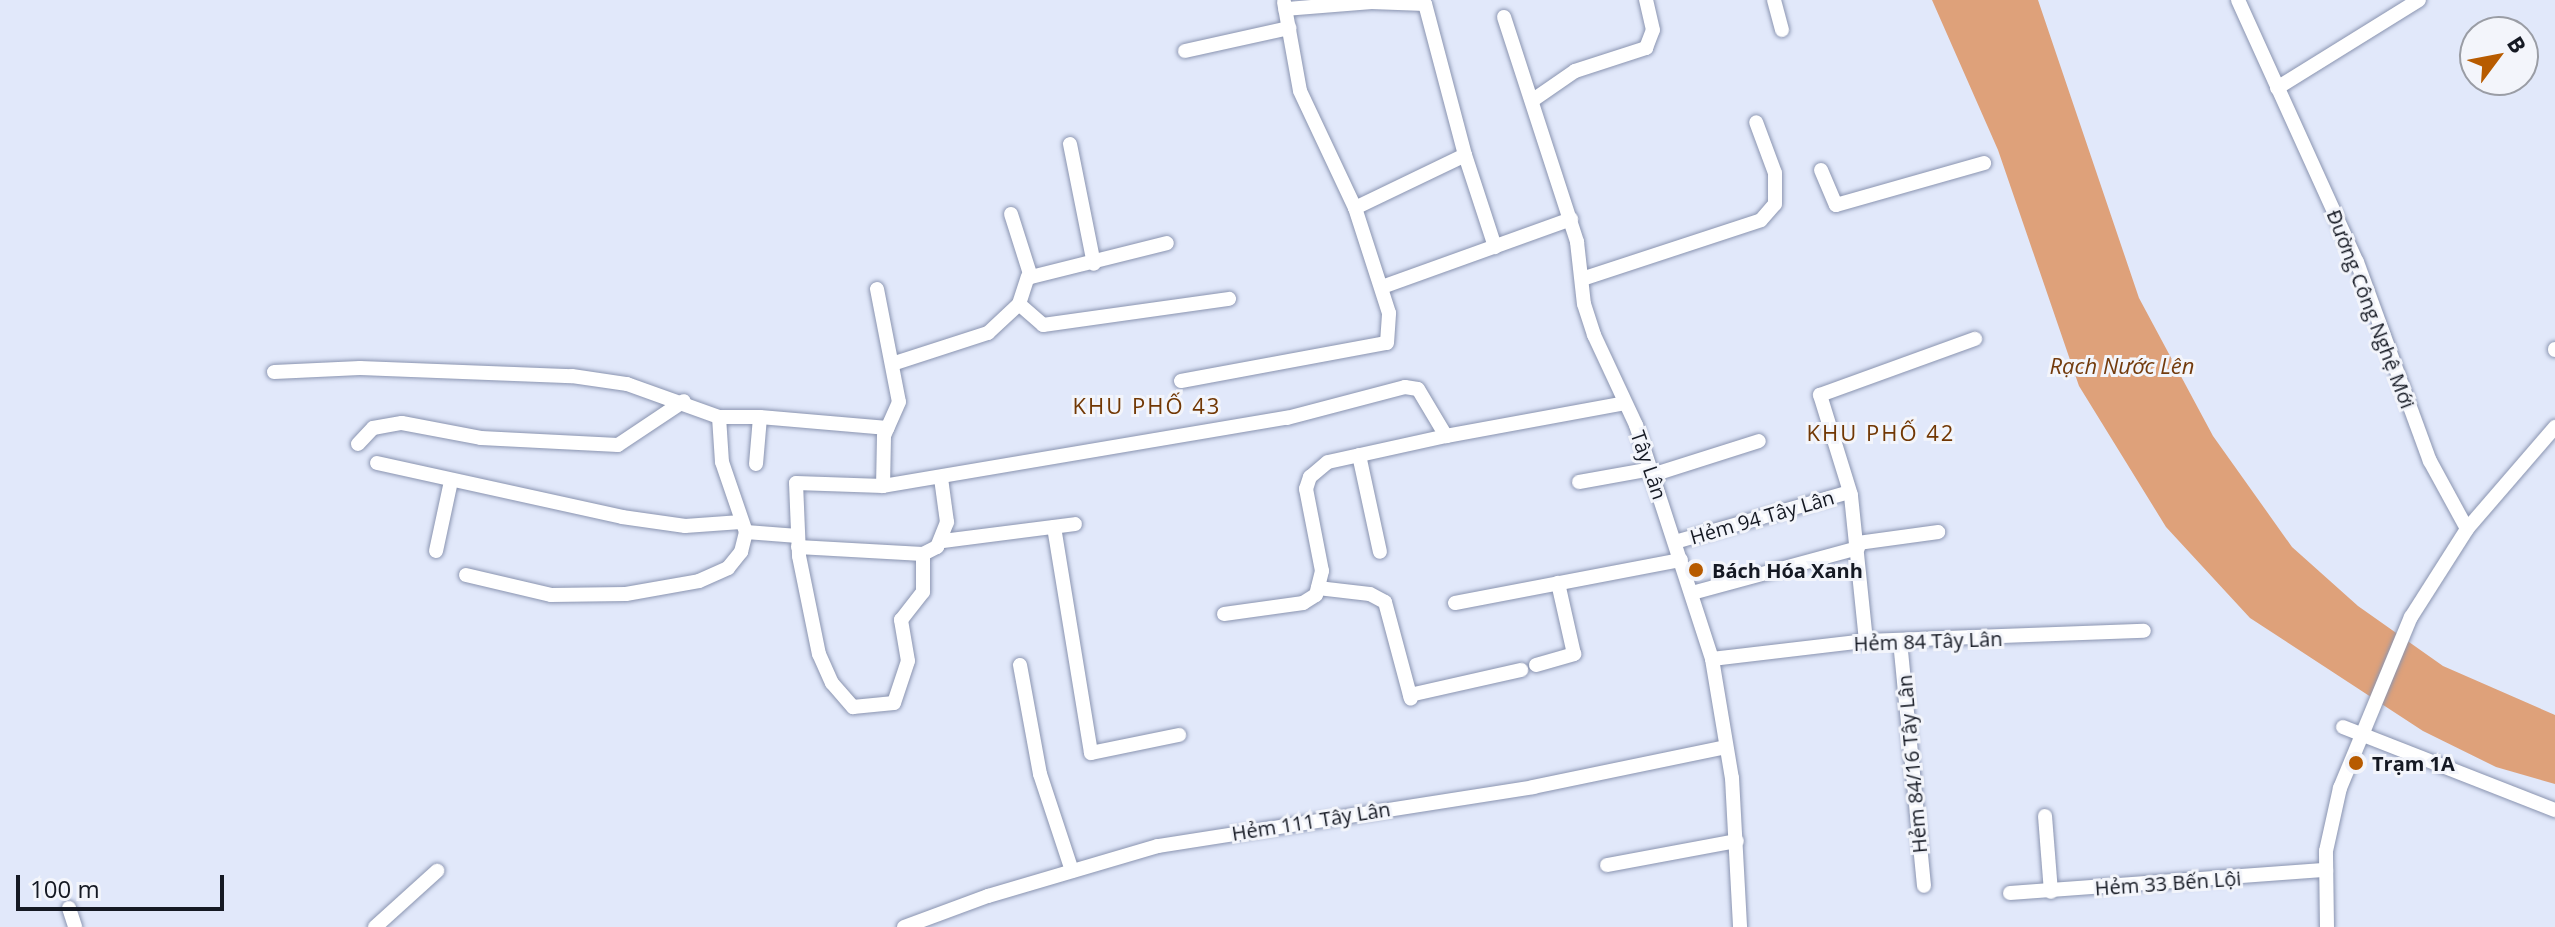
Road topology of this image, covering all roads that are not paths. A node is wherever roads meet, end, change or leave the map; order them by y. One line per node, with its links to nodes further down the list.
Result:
1 (1646, 0): 12 (street)
2 (1774, 0): 9 (street)
3 (2238, 0): 11 (street, Đường Công Nghệ Mới)
4 (2419, 0): 11 (street)
5 (1371, 1): 6 (street); 15 (street)
6 (1284, 4): 8 (street)
7 (1504, 17): 12 (street, Tây Lân)
8 (1289, 28): 10 (street); 18 (street)
9 (1782, 30)
10 (1185, 51)
11 (2277, 88): 55 (street, Đường Công Nghệ Mới)
12 (1533, 100): 20 (street, Tây Lân)
13 (1756, 122): 25 (street)
14 (1070, 144): 23 (street)
15 (1465, 155): 18 (street); 22 (street)
16 (1984, 163): 17 (street)
17 (1821, 170)
18 (1355, 208): 26 (street)
19 (1011, 214): 24 (street)
20 (1571, 219): 22 (street); 25 (street, Tây Lân)
21 (1167, 243): 23 (street)
22 (1495, 247): 26 (street)
23 (1094, 264): 24 (street)
24 (1028, 276): 29 (street)
25 (1582, 279): 35 (street, Tây Lân)
26 (1382, 287): 33 (street)
27 (877, 289): 31 (street)
28 (1229, 299): 29 (street)
29 (1019, 304): 31 (street)
30 (1975, 339): 51 (street)
31 (892, 364): 39 (street)
32 (274, 372): 34 (street)
33 (1181, 381)
34 (684, 401): 36 (street); 42 (street)
35 (1625, 403): 40 (street); 46 (street, Tây Lân)
36 (719, 417): 37 (street); 53 (street)
37 (760, 417): 39 (street); 45 (street)
38 (2555, 427): 55 (street)
39 (888, 428): 50 (street)
40 (1446, 436): 43 (street); 47 (street)
41 (1759, 441): 46 (street)
42 (358, 444)
43 (1359, 455): 62 (street); 67 (street)
44 (377, 463): 49 (street)
45 (756, 464)
46 (1651, 472): 48 (street); 59 (street, Tây Lân)
47 (941, 478): 50 (street); 57 (street)
48 (1579, 482)
49 (450, 486): 53 (street); 61 (street)
50 (883, 486): 58 (street)
51 (1849, 492): 59 (street, Hẻm 94 Tây Lân); 60 (street)
52 (1075, 524): 54 (street)
53 (744, 527): 58 (street); 65 (street)
54 (1054, 527): 57 (street); 79 (street)
55 (2467, 529): 80 (street)
56 (1938, 532): 60 (street)
57 (943, 541): 63 (street)
58 (798, 542): 63 (street); 63 (street)
59 (1675, 542): 64 (street, Tây Lân)
60 (1858, 546): 68 (street); 72 (street)
61 (436, 551)
62 (1380, 552)
63 (923, 554)
64 (1681, 560): 66 (street); 68 (street, Tây Lân)
65 (466, 575)
66 (1558, 583): 69 (street); 76 (street)
67 (1318, 588): 70 (street); 77 (street)
68 (1692, 593): 74 (street, Tây Lân)
69 (1455, 603)
70 (1224, 614)
71 (2144, 631): 73 (street, Hẻm 84 Tây Lân)
72 (1866, 641): 73 (street, Hẻm 84 Tây Lân); 74 (street, Hẻm 84 Tây Lân)
73 (1900, 641): 89 (street, Hẻm 84/16 Tây Lân)
74 (1712, 659): 81 (street, Tây Lân)
75 (1020, 665): 88 (street)
76 (1536, 665)
77 (1521, 670)
78 (2343, 727): 80 (street)
79 (1179, 735)
80 (2363, 737): 82 (street); 86 (street)
81 (1726, 747): 84 (street, Tây Lân); 88 (street, Hẻm 111 Tây Lân)
82 (2555, 810)
83 (2045, 816): 90 (street)
84 (1737, 841): 85 (street); 96 (street, Tây Lân)
85 (1607, 865)
86 (2326, 870): 90 (street, Hẻm 33 Bến Lội); 97 (street)
87 (437, 871): 94 (street)
88 (1072, 871): 95 (street, Hẻm 111 Tây Lân)
89 (1924, 886)
90 (2051, 892): 91 (street, Hẻm 33 Bến Lội)
91 (2010, 893)
92 (69, 908): 93 (street)
93 (75, 927)
94 (375, 927)
95 (904, 927)
96 (1740, 927)
97 (2327, 927)

